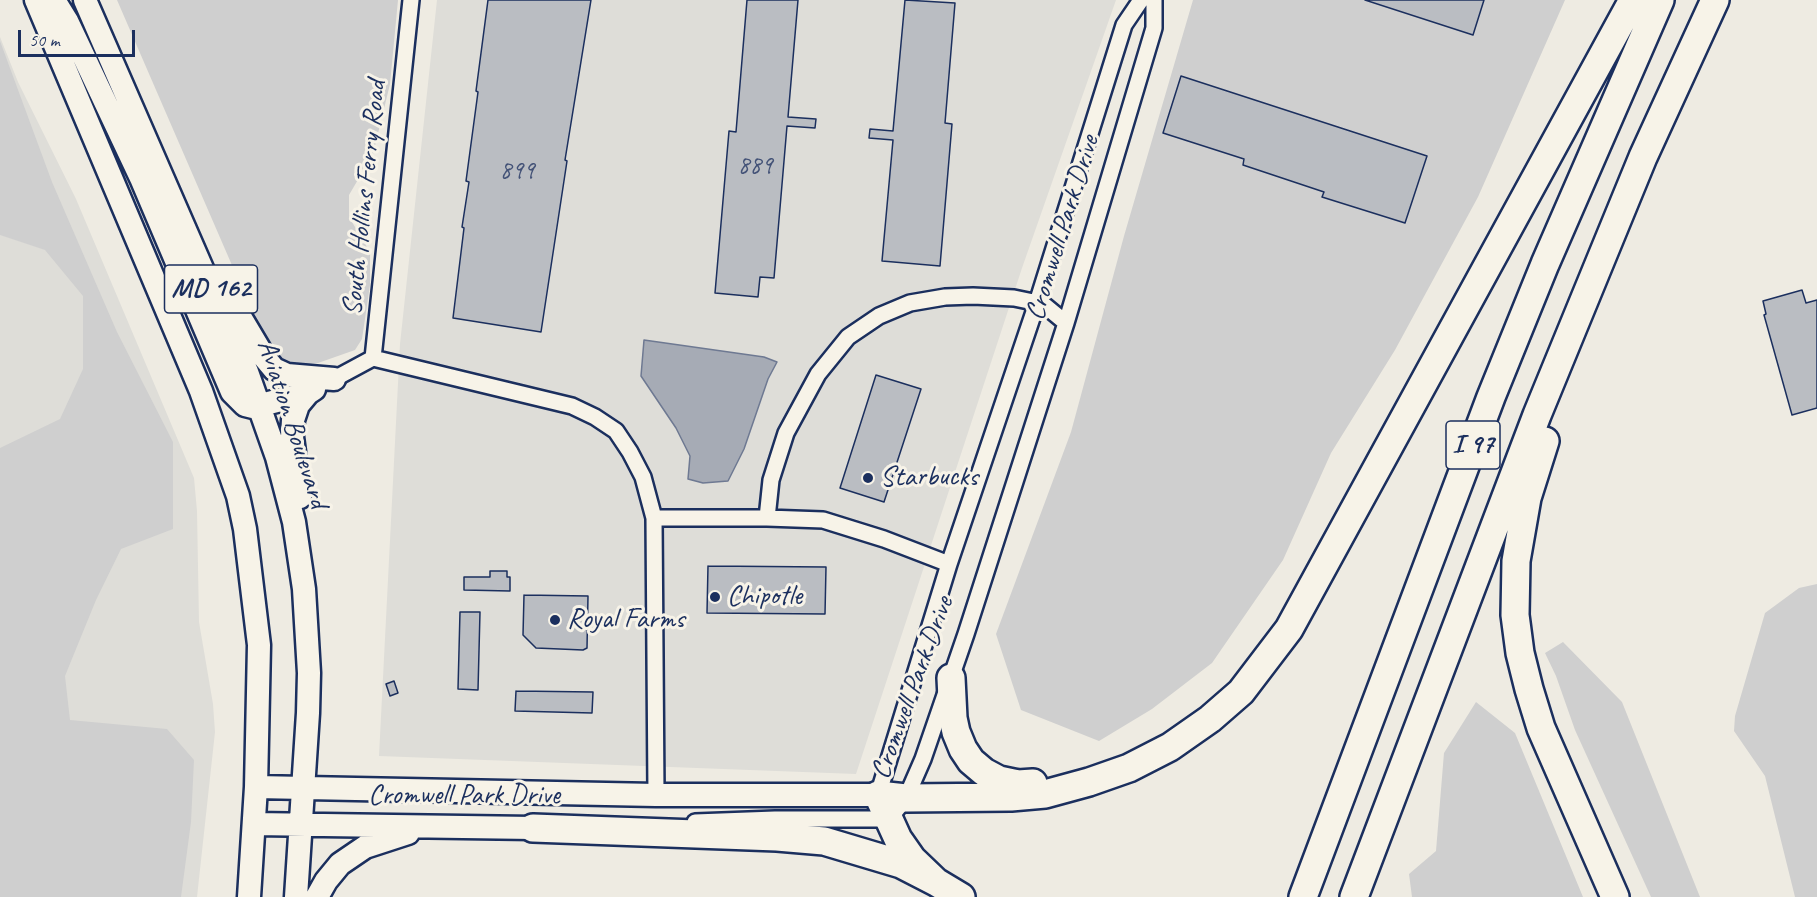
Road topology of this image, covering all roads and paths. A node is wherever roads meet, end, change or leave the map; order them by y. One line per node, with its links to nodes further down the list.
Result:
1 (36, 0): 24 (main road, MD 162)
2 (54, 0): 17 (main road)
3 (85, 0): 11 (main road, Aviation Boulevard / MD 162)
4 (411, 0): 14 (street, South Hollins Ferry Road)
5 (1141, 0): 12 (street, Cromwell Park Drive)
6 (1154, 0): 13 (street, Cromwell Park Drive)
7 (1633, 0): 23 (highway)
8 (1660, 0): 38 (highway, I 97)
9 (1715, 0): 10 (highway, I 97)
10 (1643, 157): 39 (highway, I 97); 40 (highway)
11 (183, 224): 15 (main road); 17 (main road, Aviation Boulevard / MD 162)
12 (1037, 303): 13 (street); 19 (street); 20 (street, Cromwell Park Drive)
13 (1066, 323): 22 (street, Cromwell Park Drive)
14 (373, 358): 15 (street, South Hollins Ferry Road); 18 (street)
15 (334, 379): 16 (main road)
16 (308, 393): 17 (main road); 21 (main road)
17 (260, 406): 21 (main road, Aviation Boulevard / MD 162)
18 (654, 518): 19 (street); 26 (street)
19 (767, 518): 20 (street)
20 (949, 564): 28 (street, Cromwell Park Drive)
21 (304, 588): 25 (main road, Aviation Boulevard / MD 162)
22 (951, 678): 23 (highway); 27 (street, Cromwell Park Drive)
23 (1089, 782): 27 (highway)
24 (256, 787): 25 (main road, Cromwell Park Drive); 29 (main road, MD 162)
25 (303, 788): 26 (main road, Cromwell Park Drive); 30 (main road, Aviation Boulevard / MD 162)
26 (656, 795): 28 (main road, Cromwell Park Drive)
27 (906, 798): 28 (highway)
28 (884, 807): 32 (street, Cromwell Park Drive); 33 (highway)
29 (254, 824): 30 (main road, Cromwell Park Drive); 34 (main road, MD 162)
30 (301, 825): 31 (main road, Cromwell Park Drive); 35 (main road, Aviation Boulevard / MD 162)
31 (426, 827): 32 (main road, Cromwell Park Drive); 36 (main road)
32 (533, 828): 33 (highway)
33 (936, 882): 37 (highway)
34 (249, 897)
35 (296, 897)
36 (317, 897)
37 (961, 897)
38 (1303, 897)
39 (1354, 897)
40 (1616, 897)

